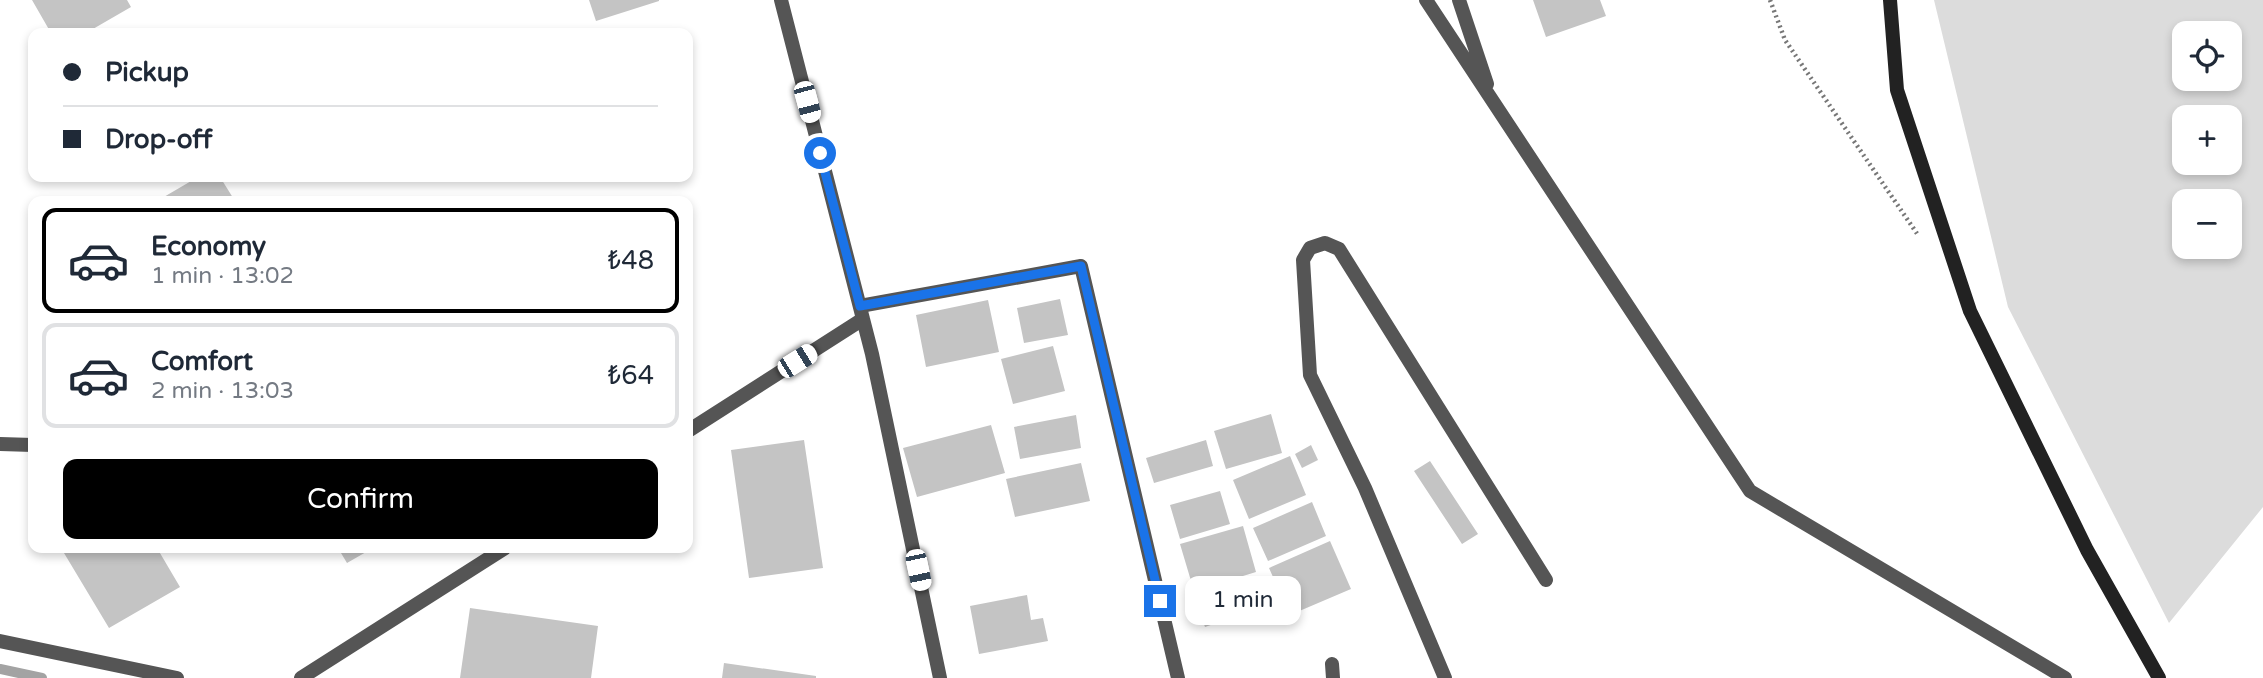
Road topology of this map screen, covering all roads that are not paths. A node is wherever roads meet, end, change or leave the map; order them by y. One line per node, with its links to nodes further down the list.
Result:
1 (780, 0): 6 (street)
2 (1426, 0): 5 (street)
3 (1459, 0): 5 (street)
4 (1890, 0): 19 (street)
5 (1493, 102): 18 (street)
6 (862, 313): 7 (street); 15 (street); 16 (street)
7 (693, 428)
8 (0, 444): 9 (street)
9 (28, 445)
10 (497, 553): 14 (street)
11 (1546, 580): 17 (street)
12 (0, 641): 13 (street)
13 (177, 678)
14 (300, 678)
15 (940, 678)
16 (1178, 678)
17 (1445, 678)
18 (2065, 678)
19 (2159, 678)

